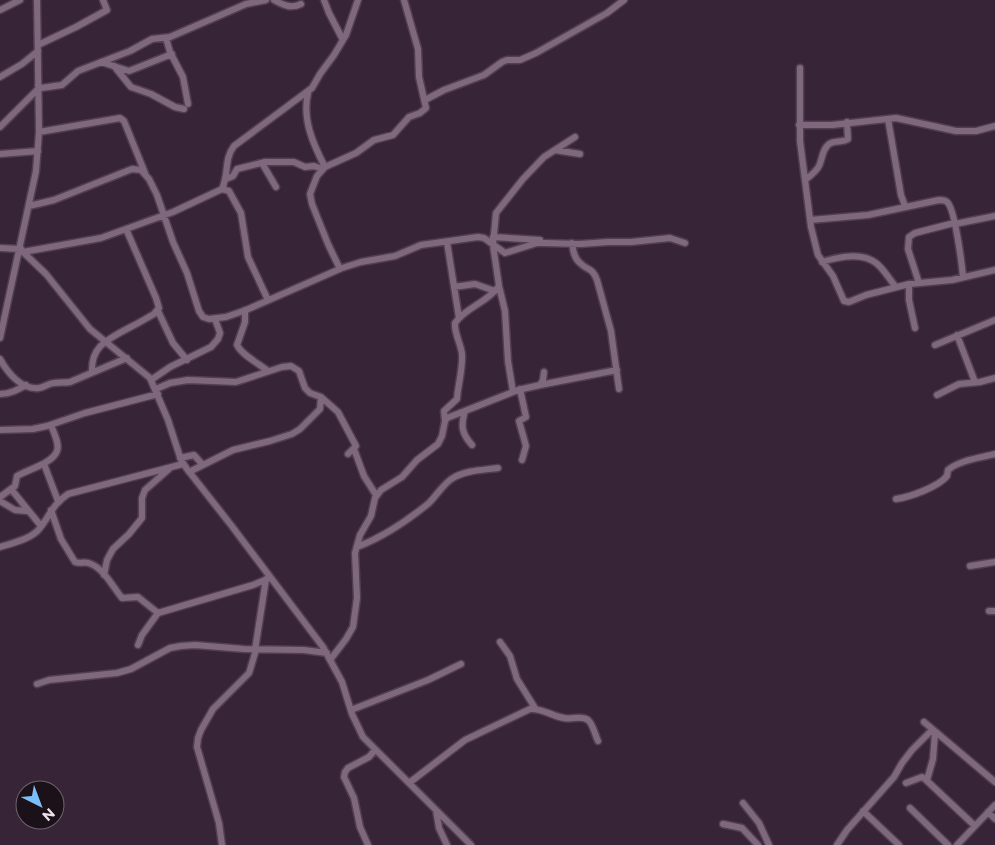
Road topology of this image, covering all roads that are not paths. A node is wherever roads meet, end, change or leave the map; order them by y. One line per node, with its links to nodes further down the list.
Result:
1 (20, 0): 11 (street)
2 (37, 0): 14 (street)
3 (103, 0): 14 (street)
4 (266, 0): 12 (street)
5 (274, 0): 10 (street)
6 (324, 0): 13 (street)
7 (358, 0): 13 (street)
8 (404, 0): 22 (street)
9 (624, 0): 22 (street)
10 (301, 4)
11 (0, 10)
12 (166, 38): 15 (street); 16 (street)
13 (343, 40): 21 (street)
14 (38, 48): 19 (street); 20 (street)
15 (172, 54): 17 (street); 17 (street)
16 (101, 62): 17 (street); 20 (street)
17 (114, 66)
18 (800, 68): 26 (street)
19 (0, 77)
20 (38, 87): 28 (street); 30 (street)
21 (308, 93): 37 (street); 39 (street)
22 (425, 100): 37 (street)
23 (888, 119): 24 (street); 25 (street); 29 (street)
24 (906, 120): 27 (street); 29 (street)
25 (847, 122): 26 (street); 40 (street)
26 (799, 125): 40 (street)
27 (995, 126)
28 (0, 127)
29 (890, 127): 44 (street)
30 (39, 132): 33 (street); 38 (street)
31 (575, 137): 32 (street)
32 (555, 150): 35 (street); 50 (street)
33 (38, 151): 34 (street); 43 (street)
34 (0, 154)
35 (580, 154)
36 (262, 163): 37 (street); 39 (street); 41 (street)
37 (324, 168): 59 (street)
38 (145, 173): 43 (street); 45 (street)
39 (226, 179): 42 (street)
40 (805, 180): 47 (street)
41 (276, 187)
42 (222, 189): 45 (street); 67 (street)
43 (29, 206): 57 (street)
44 (905, 206): 47 (street); 48 (street)
45 (164, 216): 49 (street); 71 (street)
46 (995, 216): 48 (street)
47 (810, 220): 58 (street)
48 (955, 224): 61 (street); 62 (street)
49 (126, 230): 57 (street); 69 (street)
50 (493, 237): 52 (street); 55 (street)
51 (447, 242): 55 (street); 59 (street); 64 (street)
52 (560, 243): 54 (street); 55 (street)
53 (685, 243): 54 (street)
54 (572, 244): 81 (street)
55 (493, 245): 66 (street)
56 (0, 248): 57 (street)
57 (21, 249): 75 (street); 76 (street)
58 (822, 262): 65 (street); 65 (street)
59 (340, 269): 67 (street)
60 (995, 270): 61 (street)
61 (963, 277): 62 (street)
62 (919, 283): 63 (street)
63 (909, 284): 65 (street); 73 (street)
64 (454, 287): 66 (street); 70 (street)
65 (896, 287)
66 (497, 289): 70 (street); 93 (street)
67 (268, 300): 68 (street)
68 (244, 310): 71 (street); 82 (street)
69 (158, 311): 76 (street); 80 (street)
70 (458, 318): 98 (street)
71 (215, 319): 80 (street)
72 (995, 320): 74 (street)
73 (914, 328)
74 (957, 335): 77 (street); 87 (street)
75 (0, 338)
76 (104, 341): 78 (street); 83 (street)
77 (935, 345)
78 (127, 358): 83 (street); 86 (street)
79 (0, 359): 88 (street)
80 (187, 360): 86 (street)
81 (617, 370): 89 (street); 91 (street)
82 (268, 371): 92 (street); 96 (street)
83 (92, 372): 88 (street)
84 (544, 372): 89 (street)
85 (995, 378): 87 (street)
86 (151, 380): 92 (street)
87 (975, 382): 95 (street)
88 (26, 385): 94 (street)
89 (540, 385): 90 (street)
90 (520, 389): 93 (street); 103 (street)
91 (618, 389)
92 (157, 391): 99 (street); 104 (street)
93 (513, 392): 97 (street)
94 (0, 394)
95 (937, 396)
96 (322, 398): 106 (street); 111 (street)
97 (465, 410): 98 (street); 101 (street)
98 (445, 421): 111 (street)
99 (51, 425): 100 (street); 105 (street)
100 (0, 430)
101 (472, 445)
102 (995, 454): 113 (street)
103 (522, 460)
104 (182, 461): 106 (street); 107 (street); 109 (street)
105 (44, 464): 110 (street); 115 (street)
106 (202, 464): 109 (street)
107 (170, 468): 115 (street); 123 (street)
108 (498, 468): 120 (street)
109 (189, 472): 124 (street)
110 (11, 489): 112 (street); 117 (street)
111 (376, 495): 120 (street)
112 (0, 497)
113 (896, 499)
114 (0, 501): 117 (street)
115 (58, 501): 116 (street)
116 (51, 510): 118 (street); 123 (street)
117 (27, 511): 118 (street)
118 (41, 526): 119 (street)
119 (0, 547)
120 (356, 547): 129 (street)
121 (995, 562): 122 (street)
122 (970, 566)
123 (104, 575): 125 (street)
124 (268, 579): 125 (street); 128 (street); 129 (street)
125 (158, 613): 127 (street)
126 (500, 642): 132 (street)
127 (138, 645)
128 (255, 650): 129 (street); 131 (street); 152 (street)
129 (328, 656): 133 (street)
130 (461, 664): 133 (street)
131 (37, 684)
132 (535, 708): 136 (street); 140 (street)
133 (351, 710): 137 (street)
134 (924, 722): 135 (street)
135 (934, 732): 138 (street); 139 (street); 146 (street)
136 (598, 741)
137 (375, 750): 140 (street); 153 (street)
138 (927, 780): 141 (street); 150 (street)
139 (995, 782)
140 (409, 783): 145 (street)
141 (906, 783)
142 (743, 803): 157 (street)
143 (995, 805): 147 (street)
144 (910, 808): 160 (street)
145 (436, 810): 154 (street); 155 (street)
146 (863, 811): 158 (street); 159 (street)
147 (988, 812): 148 (street); 150 (street)
148 (995, 819)
149 (723, 824): 156 (street)
150 (975, 826): 151 (street)
151 (960, 844)
152 (222, 845)
153 (368, 845)
154 (447, 845)
155 (471, 845)
156 (758, 845)
157 (770, 845)
158 (837, 845)
159 (899, 845)
160 (948, 845)

